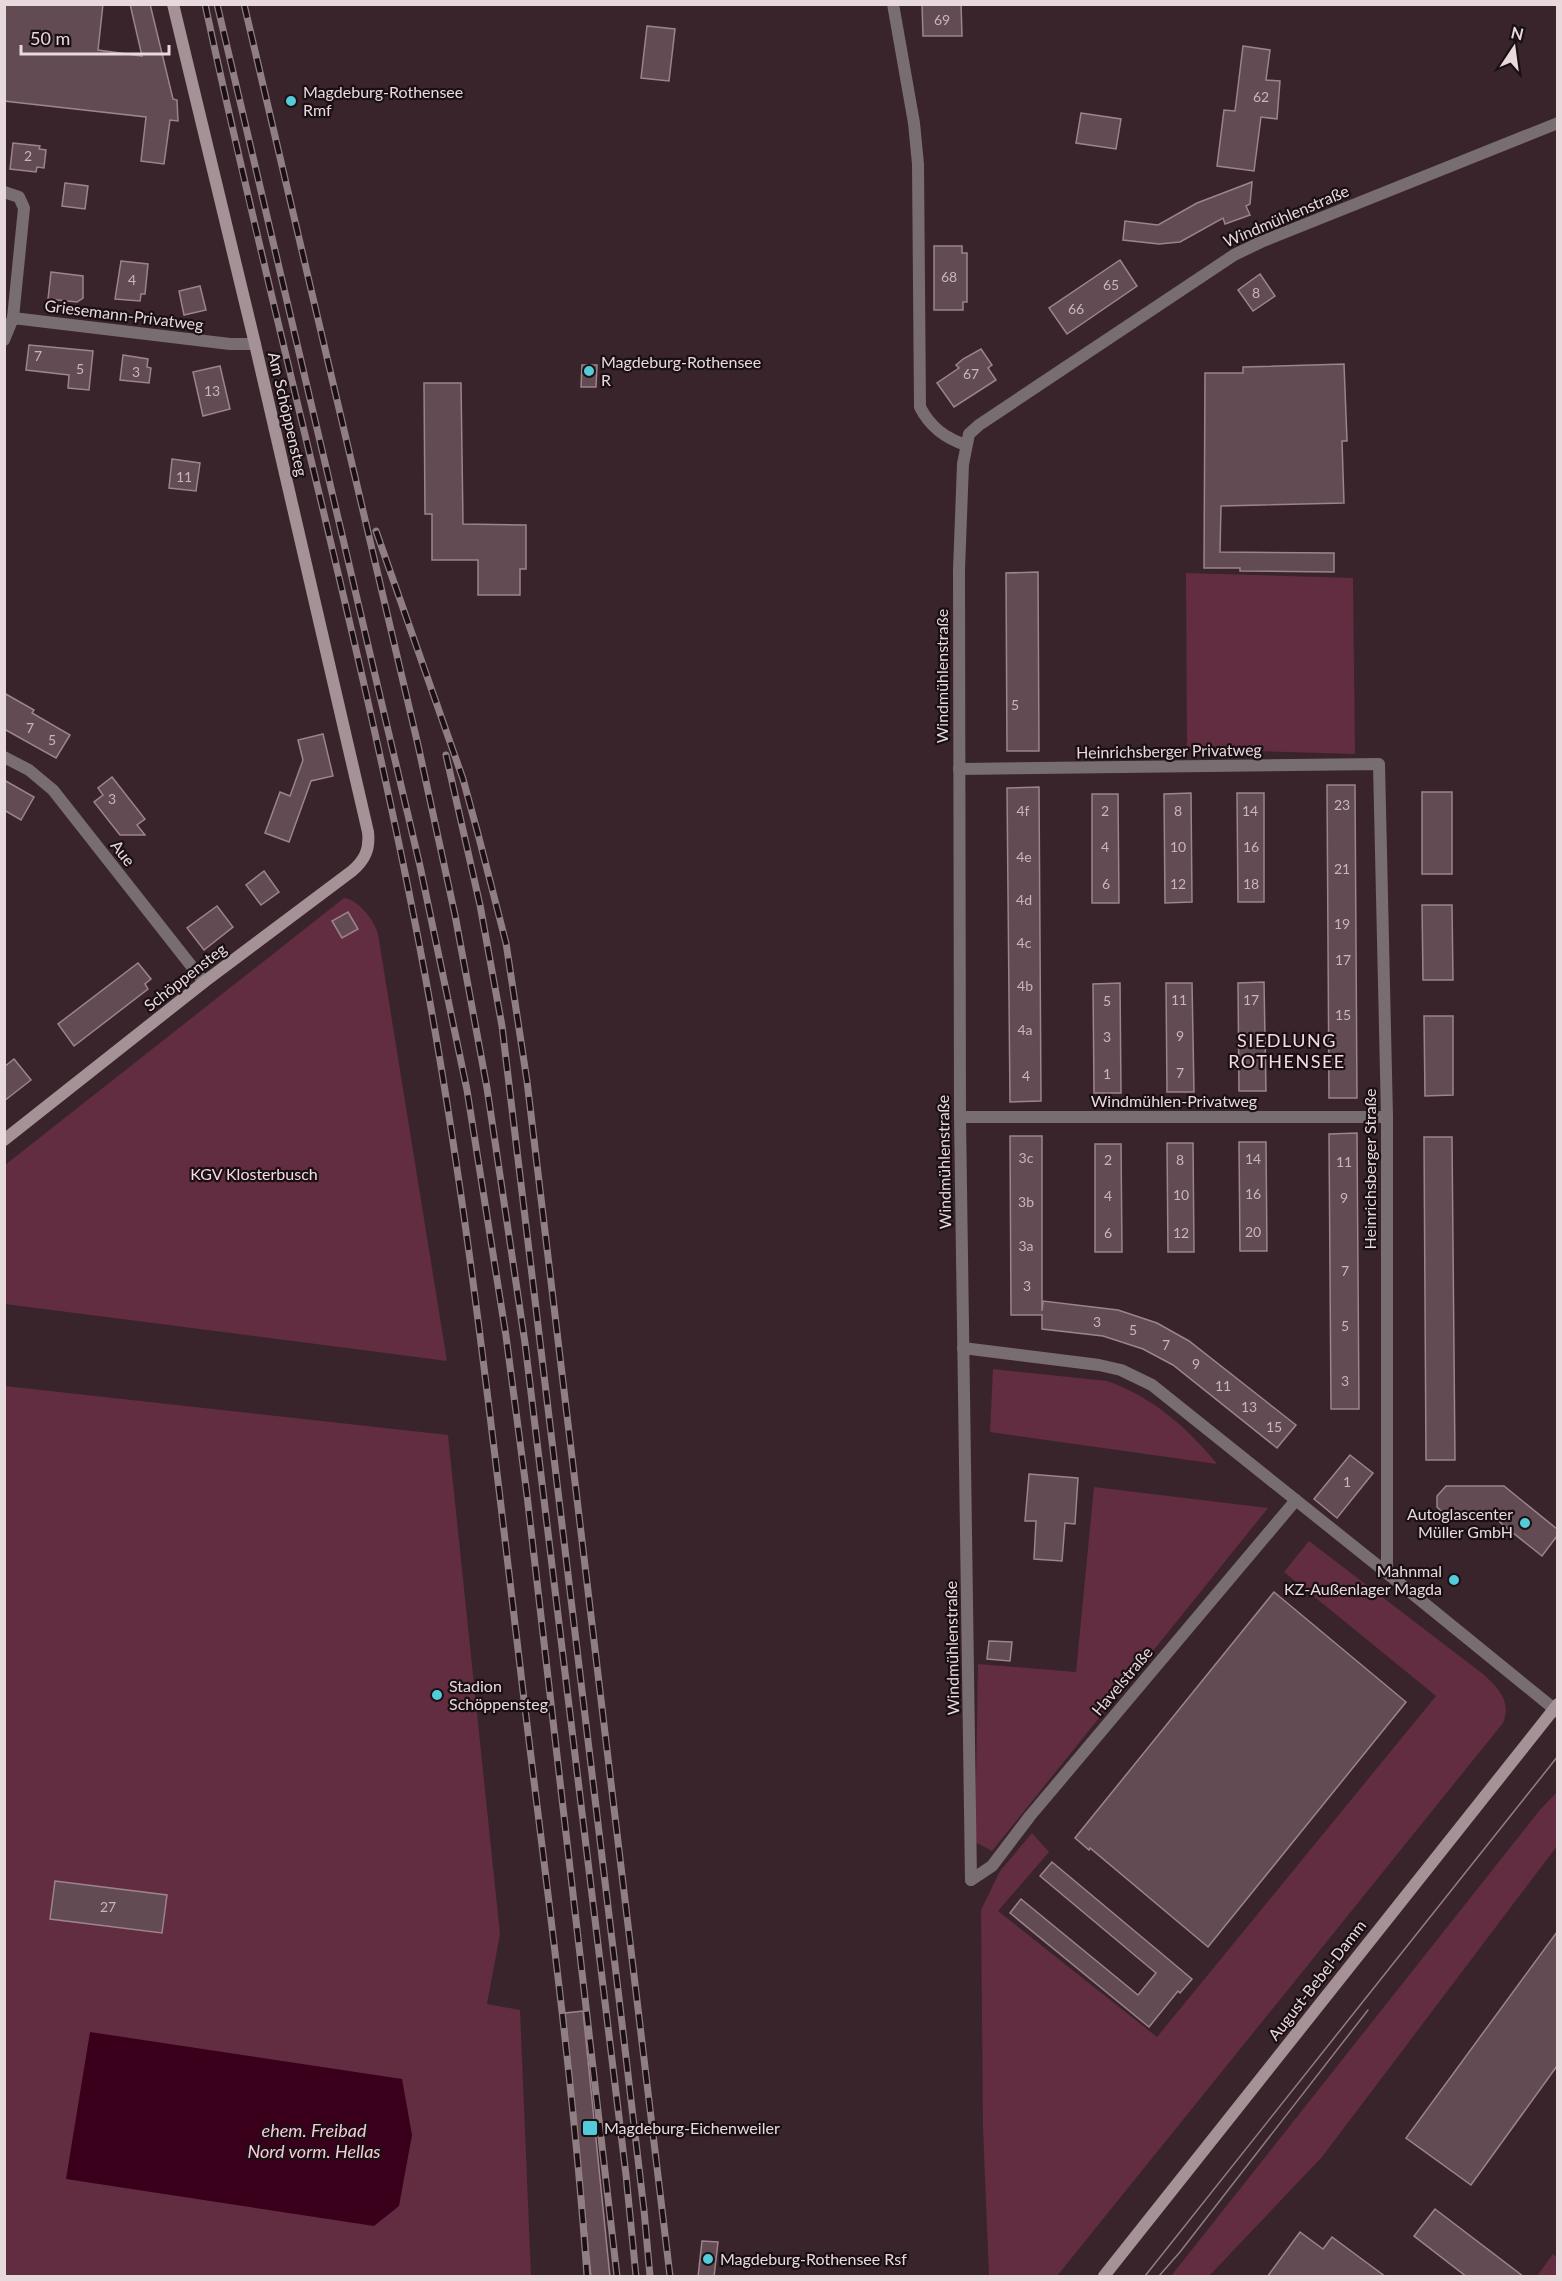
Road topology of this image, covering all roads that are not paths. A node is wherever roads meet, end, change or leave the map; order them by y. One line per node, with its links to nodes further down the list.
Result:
1 (173, 4): 7 (street, Am Schöppensteg)
2 (893, 4): 8 (street)
3 (1557, 123): 8 (street, Windmühlenstraße)
4 (4, 192): 5 (street)
5 (13, 318): 6 (street); 7 (street, Griesemann-Privatweg)
6 (4, 340)
7 (255, 344): 12 (street, Am Schöppensteg)
8 (966, 445): 11 (street, Windmühlenstraße)
9 (4, 756): 13 (street, Aue)
10 (1379, 765): 11 (street, Heinrichsberger Privatweg); 15 (street, Heinrichsberger Straße)
11 (959, 769): 14 (street, Windmühlenstraße)
12 (368, 832): 13 (street, Schöppensteg)
13 (204, 982): 16 (street, Schöppensteg)
14 (960, 1117): 15 (street, Windmühlen-Privatweg); 17 (street, Windmühlenstraße)
15 (1387, 1118): 19 (street, Heinrichsberger Straße)
16 (4, 1140)
17 (963, 1348): 18 (street); 21 (street, Windmühlenstraße)
18 (1296, 1500): 19 (street); 21 (street, Havelstraße)
19 (1387, 1572): 20 (street)
20 (1556, 1709): 22 (street, August-Bebel-Damm)
21 (971, 1880)
22 (1104, 2277)

